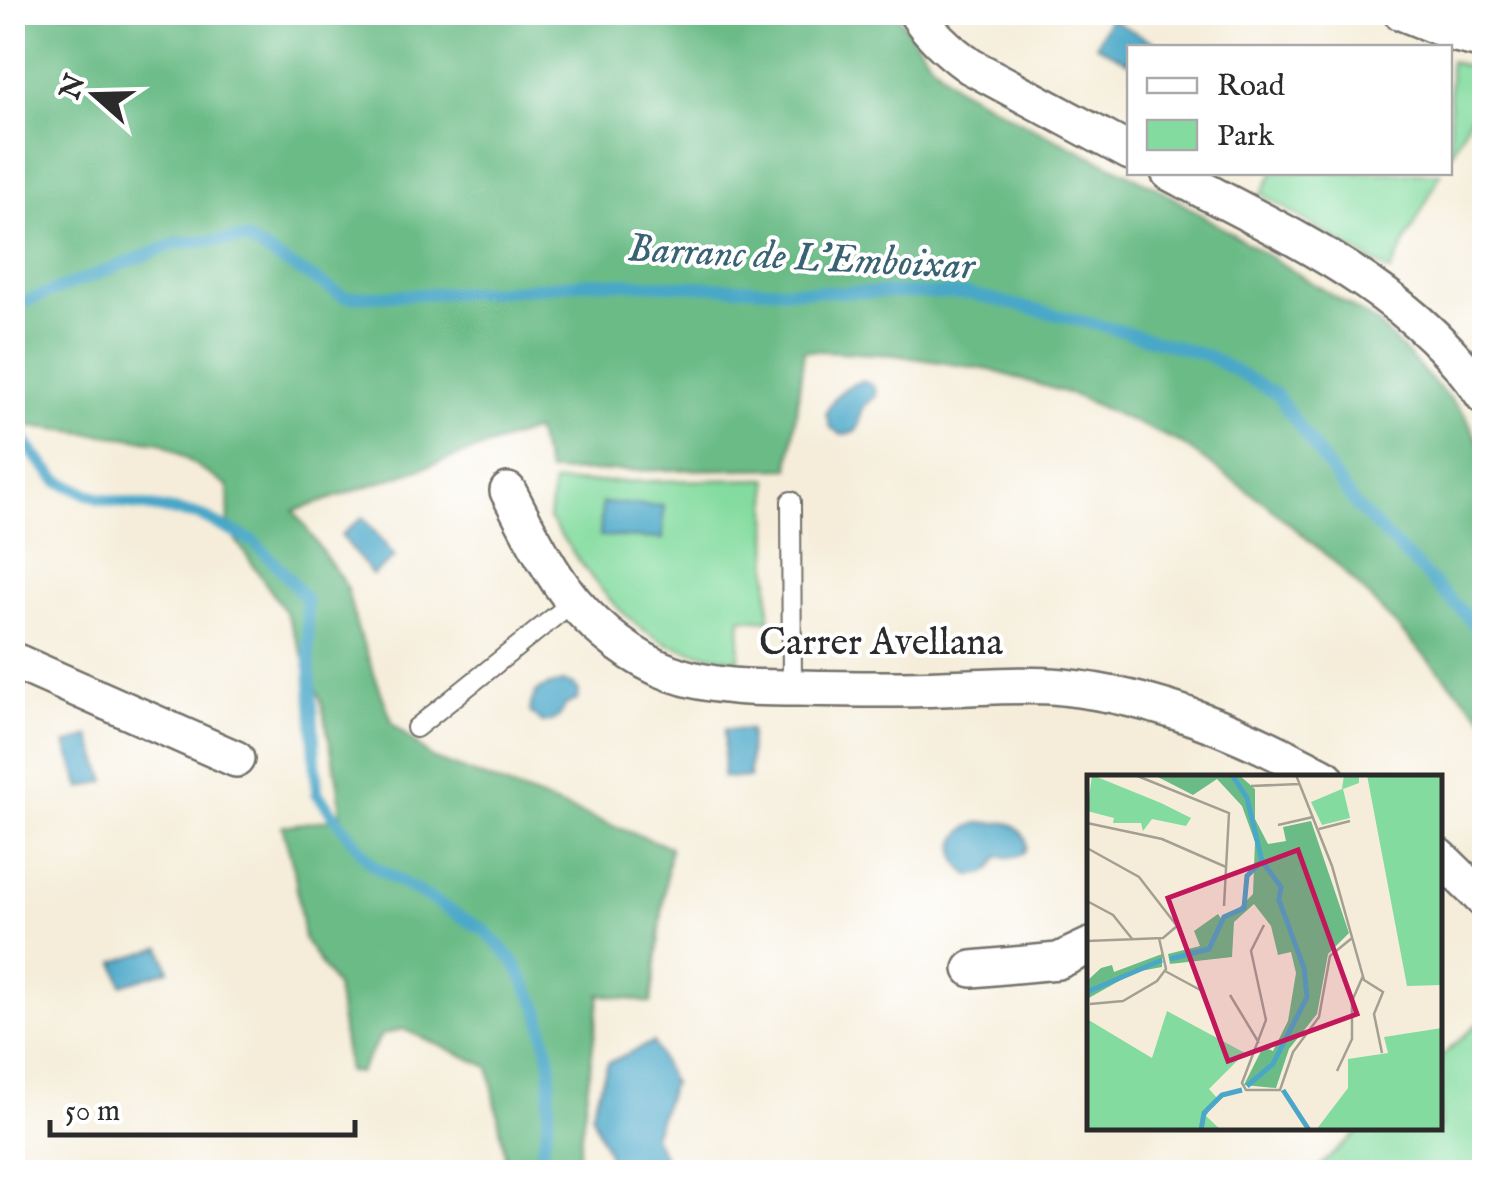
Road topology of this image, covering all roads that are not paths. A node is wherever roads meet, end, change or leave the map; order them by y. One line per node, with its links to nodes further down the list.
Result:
1 (916, 12): 4 (street)
2 (1401, 12): 3 (street)
3 (1484, 41)
4 (1127, 150)
5 (1175, 175): 6 (street)
6 (1484, 396)
7 (508, 492): 9 (street, Carrer Avellana)
8 (791, 501): 11 (lane)
9 (574, 601): 11 (street, Carrer Avellana); 12 (lane)
10 (12, 660): 13 (street)
11 (792, 688): 14 (street, Carrer Avellana)
12 (416, 728)
13 (236, 759)
14 (1320, 775)
15 (1087, 947): 16 (street)
16 (972, 969)

